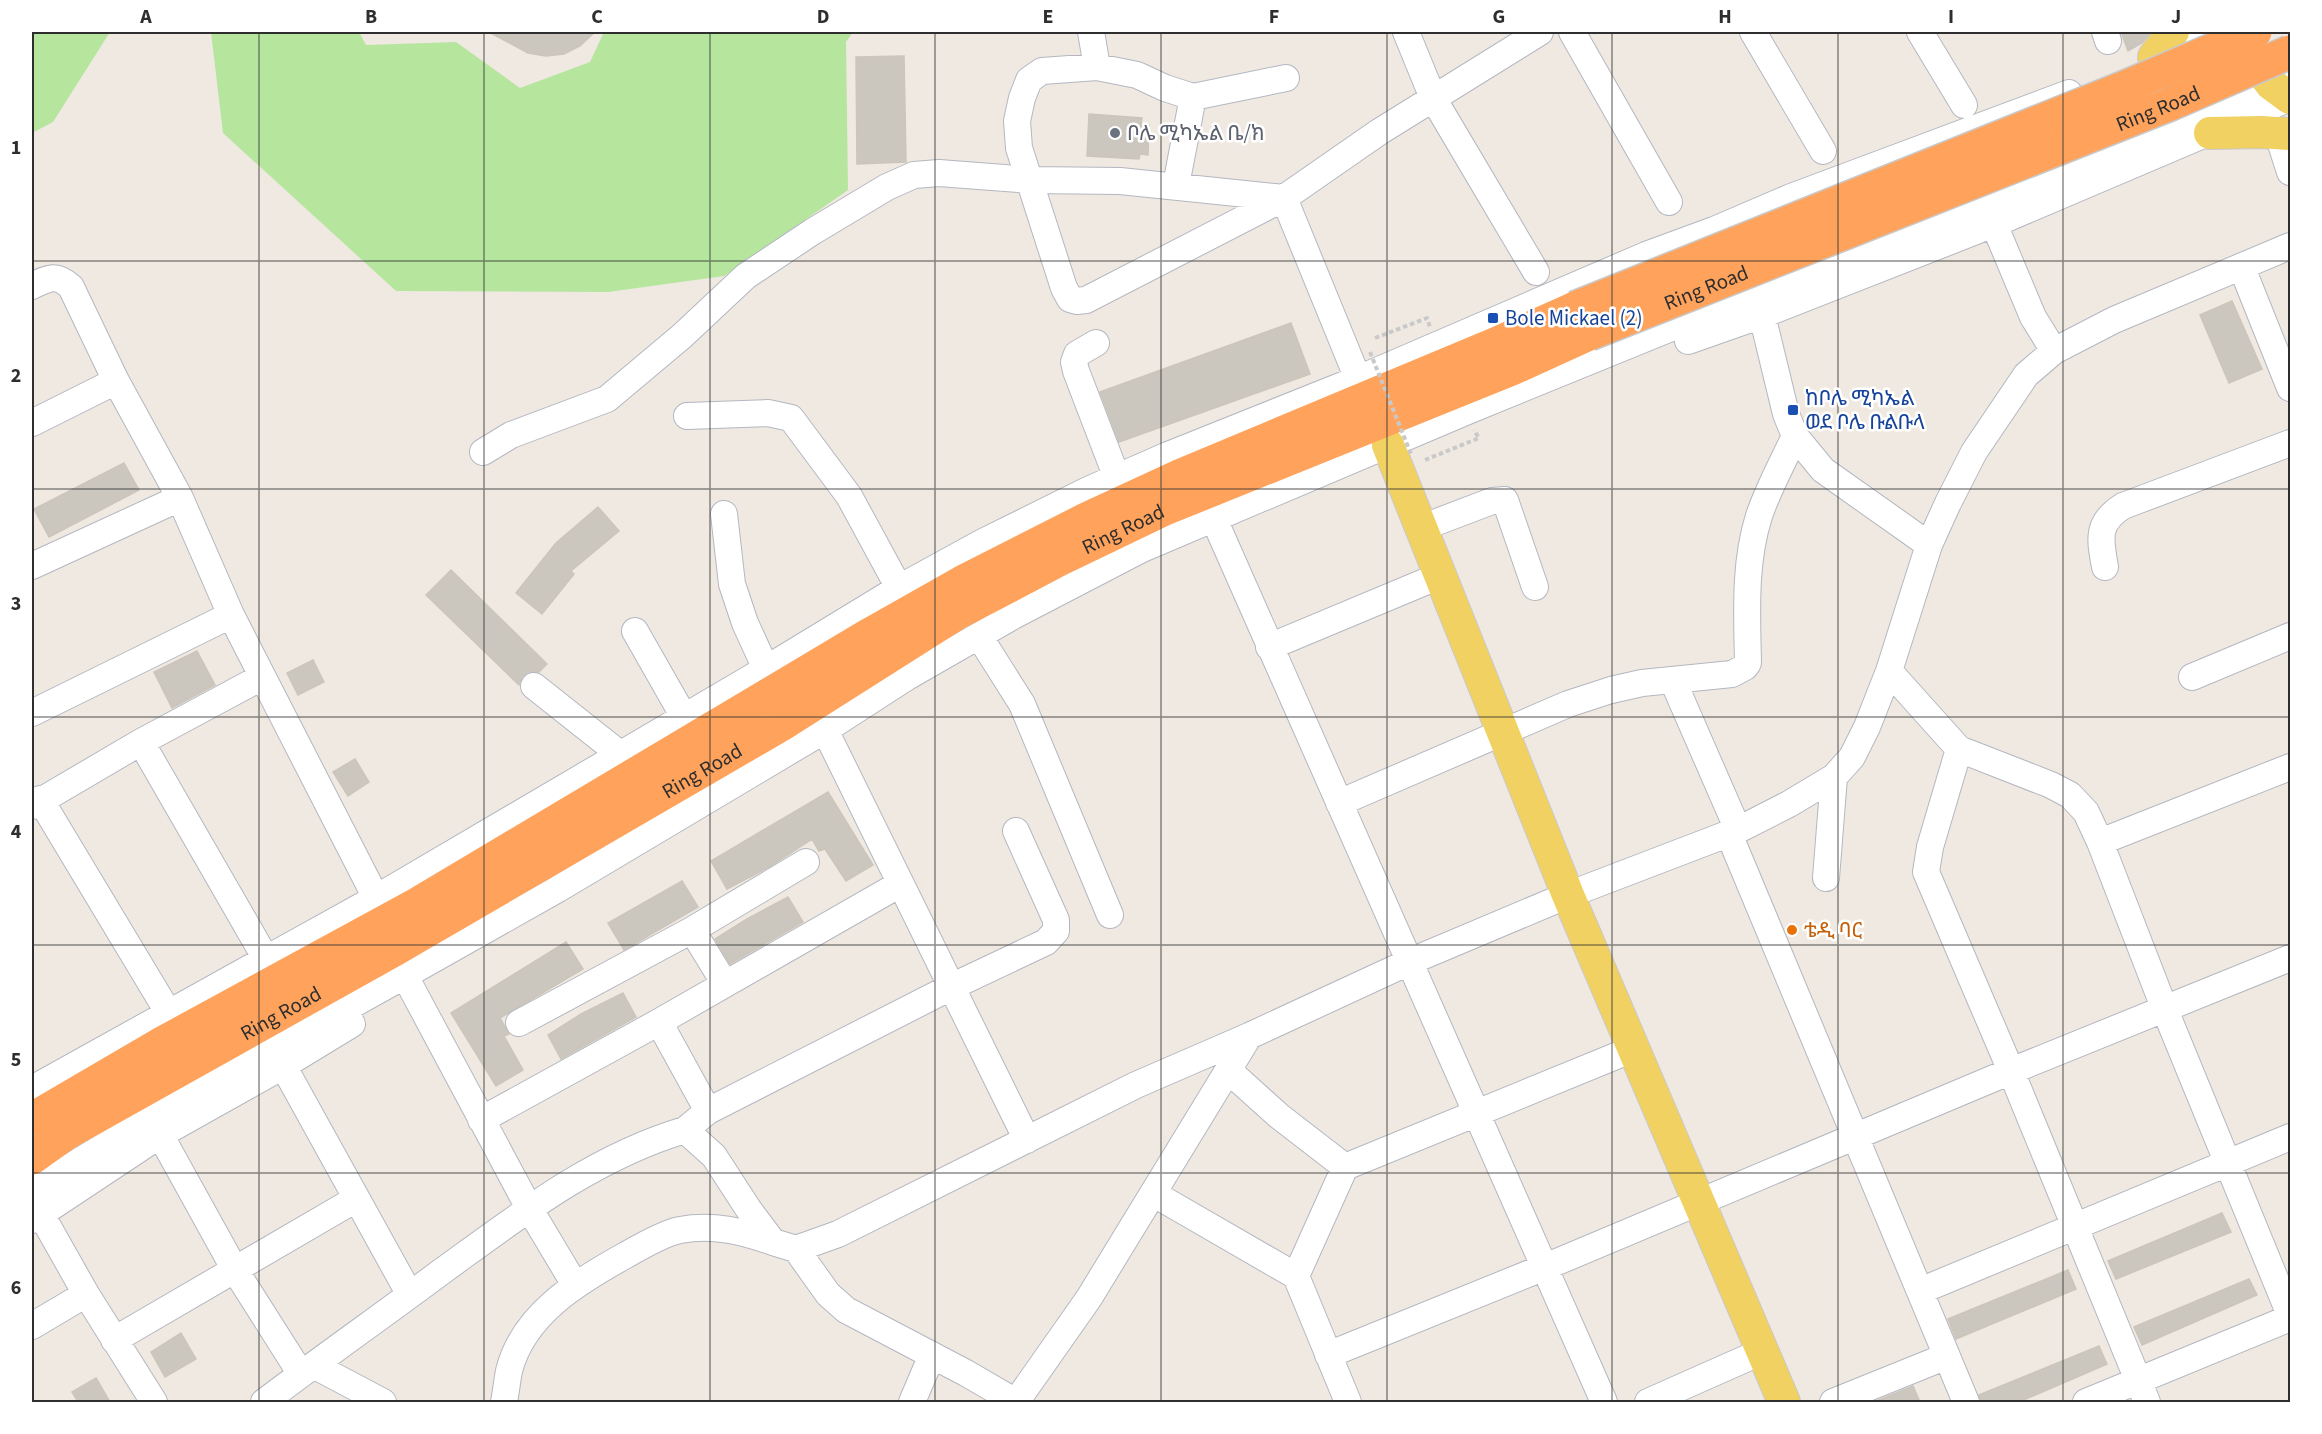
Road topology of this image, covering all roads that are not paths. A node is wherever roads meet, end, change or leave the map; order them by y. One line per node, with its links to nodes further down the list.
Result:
1 (1091, 32): 14 (street)
2 (1406, 32): 18 (street)
3 (1539, 32): 18 (street)
4 (1572, 32): 27 (street)
5 (1753, 32): 22 (street)
6 (1920, 32): 19 (street)
7 (2173, 32): 13 (main road)
8 (2213, 32): 13 (street)
9 (2230, 32): 16 (main road)
10 (2255, 32): 34 (highway, Ring Road, bridge)
11 (2267, 32): 16 (main road)
12 (2290, 52): 34 (highway, Ring Road, bridge)
13 (2154, 57): 37 (street)
14 (1097, 67): 17 (street); 24 (street)
15 (1286, 78): 17 (street)
16 (2287, 86): 20 (street); 40 (street)
17 (1193, 97): 25 (street)
18 (1433, 98): 26 (street); 31 (street)
19 (1964, 105)
20 (2210, 133): 21 (main road); 28 (street)
21 (2286, 140): 23 (street)
22 (1823, 151)
23 (2290, 172)
24 (1030, 180): 25 (street); 26 (street); 46 (street)
25 (1176, 185): 26 (street)
26 (1284, 198): 37 (street)
27 (1669, 202)
28 (1994, 224): 33 (street); 36 (street)
29 (2290, 246): 30 (street)
30 (2242, 268): 36 (street); 39 (street)
31 (1536, 272)
32 (32, 286): 38 (street)
33 (1762, 315): 40 (street); 43 (street)
34 (1582, 321): 108 (highway, Ring Road); 115 (highway, Ring Road)
35 (1096, 342): 47 (street)
36 (2054, 351): 52 (street)
37 (1358, 379): 47 (street)
38 (116, 381): 42 (street); 48 (street)
39 (2290, 388)
40 (1470, 410): 45 (street)
41 (687, 416): 57 (street)
42 (32, 423)
43 (1795, 436): 52 (street); 67 (street)
44 (2290, 443): 54 (street)
45 (1399, 449): 50 (street); 51 (main road)
46 (483, 452)
47 (1117, 478): 57 (street)
48 (180, 498): 53 (street); 58 (street)
49 (724, 514): 63 (street)
50 (1214, 519): 60 (street); 62 (street)
51 (1421, 528): 55 (main road); 56 (street)
52 (1929, 545): 64 (street)
53 (32, 566)
54 (2105, 567)
55 (1439, 576): 62 (street); 72 (main road)
56 (1535, 587)
57 (898, 588): 63 (street)
58 (231, 615): 65 (street); 69 (street)
59 (635, 631): 70 (street)
60 (979, 636): 71 (street); 88 (street)
61 (2290, 636): 66 (street)
62 (1269, 646): 79 (street)
63 (766, 669): 70 (street)
64 (1889, 671): 74 (street); 77 (street)
65 (262, 677): 73 (street); 87 (street)
66 (2192, 677)
67 (1672, 681): 72 (street); 81 (street)
68 (534, 686): 75 (street)
69 (32, 713)
70 (684, 717): 75 (street)
71 (825, 730): 85 (street); 93 (street)
72 (1503, 732): 79 (street); 86 (main road)
73 (141, 742): 78 (street); 91 (street)
74 (1959, 749): 82 (street); 104 (street)
75 (621, 755): 87 (street)
76 (2290, 767): 82 (street)
77 (1834, 777): 81 (street); 84 (street)
78 (36, 803): 97 (street)
79 (1339, 803): 92 (street)
80 (1016, 831): 95 (street)
81 (1734, 832): 86 (street); 113 (street)
82 (2100, 842): 96 (street)
83 (806, 862): 89 (street)
84 (1826, 878)
85 (900, 884): 94 (street); 95 (street)
86 (1568, 895): 92 (street); 101 (main road)
87 (376, 898): 91 (street)
88 (1110, 915)
89 (692, 930): 94 (street); 99 (street)
90 (2290, 958): 96 (street)
91 (266, 959): 97 (street)
92 (1409, 962): 100 (street); 107 (street)
93 (408, 982): 102 (street); 109 (street)
94 (725, 984): 98 (street)
95 (951, 987): 106 (street); 114 (street)
96 (2165, 1010): 104 (street); 116 (street)
97 (168, 1012): 105 (street)
98 (658, 1022): 106 (street); 109 (street)
99 (519, 1023)
100 (1250, 1036): 103 (street); 114 (street)
101 (1634, 1049): 107 (street); 121 (main road)
102 (278, 1057): 110 (street); 120 (street)
103 (1228, 1070): 117 (street); 119 (street)
104 (2011, 1071): 113 (street); 124 (street)
105 (32, 1088)
106 (708, 1111): 111 (street)
107 (1476, 1112): 117 (street); 126 (street)
108 (32, 1119)
109 (481, 1120): 122 (street)
110 (155, 1126): 118 (street); 123 (street); 127 (street)
111 (685, 1130): 122 (street); 125 (street)
112 (2290, 1137): 116 (street)
113 (1855, 1138): 121 (street); 130 (street)
114 (1027, 1140): 125 (street)
115 (32, 1158)
116 (2229, 1164): 124 (street); 133 (street)
117 (1345, 1167): 128 (street)
118 (32, 1190)
119 (1154, 1194): 128 (street); 137 (street)
120 (356, 1199): 127 (street); 132 (street)
121 (1699, 1202): 126 (street); 136 (main road)
122 (529, 1208): 129 (street); 132 (street)
123 (35, 1211): 131 (street)
124 (2076, 1227): 130 (street); 141 (street)
125 (784, 1246): 129 (street); 137 (street)
126 (1545, 1267): 138 (street); 148 (street)
127 (235, 1270): 135 (street); 140 (street)
128 (1296, 1276): 138 (street)
129 (575, 1285): 145 (street)
130 (1920, 1291): 139 (street)
131 (86, 1294): 134 (street); 135 (street)
132 (410, 1295): 140 (street)
133 (2290, 1316): 141 (street)
134 (32, 1326)
135 (114, 1340): 142 (street)
136 (1763, 1352): 149 (street); 150 (main road)
137 (932, 1355): 146 (street)
138 (1328, 1355): 147 (street)
139 (1947, 1356): 151 (street); 152 (street)
140 (308, 1370): 143 (street); 144 (street)
141 (2142, 1392): 153 (street)
142 (154, 1402)
143 (264, 1402)
144 (384, 1402)
145 (504, 1402)
146 (912, 1402)
147 (1348, 1402)
148 (1604, 1402)
149 (1648, 1402)
150 (1784, 1402)
151 (1833, 1402)
152 (1966, 1402)
153 (2086, 1402)

